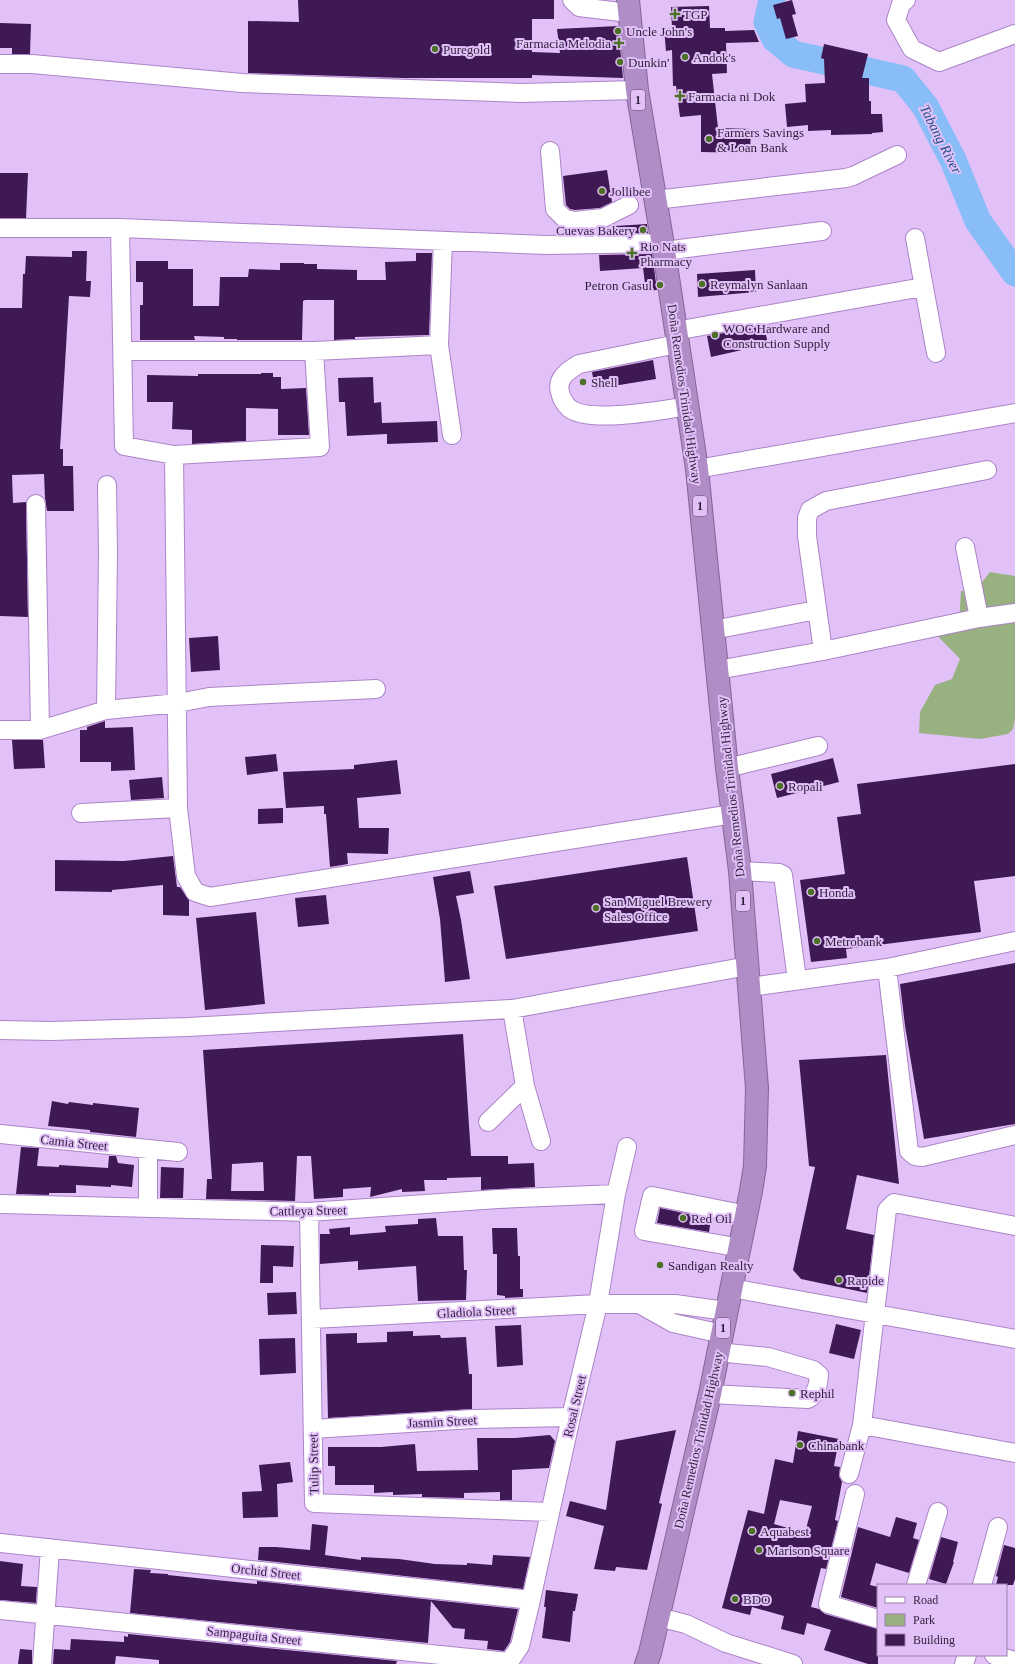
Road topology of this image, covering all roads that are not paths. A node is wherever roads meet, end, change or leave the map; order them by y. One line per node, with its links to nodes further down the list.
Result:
1 (572, 0): 3 (street)
2 (906, 0): 4 (street)
3 (629, 6): 6 (highway, Doña Remedios Trinidad Highway / 1)
4 (1015, 34)
5 (0, 64): 6 (street)
6 (637, 90): 9 (highway, Doña Remedios Trinidad Highway / 1)
7 (550, 151): 10 (street)
8 (897, 155): 9 (street)
9 (655, 200): 16 (highway, Doña Remedios Trinidad Highway / 1)
10 (629, 205)
11 (0, 228): 12 (street)
12 (120, 228): 15 (street); 21 (street)
13 (822, 231): 16 (street)
14 (915, 238): 17 (street)
15 (443, 241): 16 (street); 19 (street)
16 (663, 247): 18 (highway, Doña Remedios Trinidad Highway / 1)
17 (923, 287): 18 (street); 22 (street)
18 (676, 337): 23 (highway, Doña Remedios Trinidad Highway / 1); 23 (street)
19 (439, 345): 20 (street); 25 (street)
20 (314, 350): 21 (street); 26 (street)
21 (123, 351): 26 (street)
22 (936, 353)
23 (688, 406): 27 (highway, Doña Remedios Trinidad Highway / 1)
24 (1015, 413): 27 (street)
25 (452, 435)
26 (174, 455): 39 (street)
27 (697, 469): 35 (highway, Doña Remedios Trinidad Highway / 1)
28 (987, 470): 32 (street)
29 (107, 485): 40 (street)
30 (36, 504): 42 (street)
31 (965, 547): 34 (street)
32 (816, 610): 35 (street); 36 (street)
33 (1015, 613): 34 (street)
34 (979, 618): 36 (street)
35 (714, 630): 37 (highway, Doña Remedios Trinidad Highway / 1)
36 (823, 651): 37 (street)
37 (717, 670): 44 (highway, Doña Remedios Trinidad Highway / 1)
38 (376, 689): 39 (street)
39 (178, 703): 40 (street); 45 (street)
40 (106, 710): 42 (street)
41 (0, 730): 42 (street)
42 (40, 730)
43 (818, 746): 44 (street)
44 (727, 768): 47 (highway, Doña Remedios Trinidad Highway / 1)
45 (178, 808): 46 (street); 47 (street)
46 (81, 813)
47 (733, 814): 48 (highway, Doña Remedios Trinidad Highway / 1)
48 (740, 871): 50 (highway, Doña Remedios Trinidad Highway / 1); 52 (street)
49 (1015, 941): 51 (street)
50 (748, 966): 53 (highway, Doña Remedios Trinidad Highway / 1); 54 (street)
51 (887, 968): 52 (street); 59 (street)
52 (797, 980): 53 (street)
53 (750, 987): 68 (highway, Doña Remedios Trinidad Highway / 1)
54 (512, 1009): 55 (street); 56 (street)
55 (0, 1030)
56 (525, 1086): 57 (street); 60 (street)
57 (488, 1122)
58 (0, 1134): 62 (street, Camia Street)
59 (1015, 1135)
60 (541, 1141)
61 (627, 1147): 64 (street, Rosal Street)
62 (148, 1150): 63 (street, Camia Street); 66 (street)
63 (178, 1152)
64 (616, 1194): 67 (street, Cattleya Street); 72 (street, Rosal Street)
65 (0, 1204): 66 (street, Cattleya Street)
66 (148, 1208): 67 (street, Cattleya Street)
67 (309, 1212): 76 (street, Tulip Street)
68 (747, 1216): 70 (highway, Doña Remedios Trinidad Highway / 1); 70 (street)
69 (1015, 1226): 75 (street)
70 (740, 1248): 71 (highway, Doña Remedios Trinidad Highway / 1)
71 (731, 1288): 74 (highway, Doña Remedios Trinidad Highway / 1); 75 (street)
72 (598, 1304): 73 (street, Gladiola Street); 76 (street, Gladiola Street); 80 (street, Rosal Street)
73 (640, 1305): 74 (street, Gladiola Street); 78 (street, Gladiola Street)
74 (726, 1311): 78 (highway, Doña Remedios Trinidad Highway / 1)
75 (875, 1314): 77 (street); 81 (street)
76 (312, 1319): 82 (street, Tulip Street)
77 (1015, 1339)
78 (719, 1343): 79 (highway, Doña Remedios Trinidad Highway / 1); 79 (street, Gladiola Street)
79 (710, 1394): 96 (highway, Doña Remedios Trinidad Highway / 1)
80 (571, 1417): 82 (street, Jasmin Street); 86 (street, Rosal Street)
81 (862, 1425): 83 (street); 84 (street)
82 (313, 1429): 86 (street, Tulip Street)
83 (1015, 1453)
84 (849, 1474)
85 (855, 1494): 97 (street)
86 (550, 1512): 93 (street, Rosal Street)
87 (938, 1512): 91 (street)
88 (998, 1527): 92 (street)
89 (0, 1543): 90 (street, Orchid Street)
90 (50, 1548): 93 (street, Orchid Street); 95 (street)
91 (916, 1584)
92 (982, 1584)
93 (531, 1600): 101 (street, Rosal Street)
94 (0, 1610): 95 (street, Sampaguita Street)
95 (45, 1615): 99 (street, Sampaguita Street); 102 (street)
96 (658, 1617): 103 (highway, Doña Remedios Trinidad Highway / 1); 104 (street)
97 (877, 1619)
98 (998, 1656): 100 (street)
99 (394, 1657): 101 (street, Sampaguita Street)
100 (1015, 1661)
101 (509, 1662)
102 (42, 1664)
103 (646, 1664)
104 (793, 1664)

